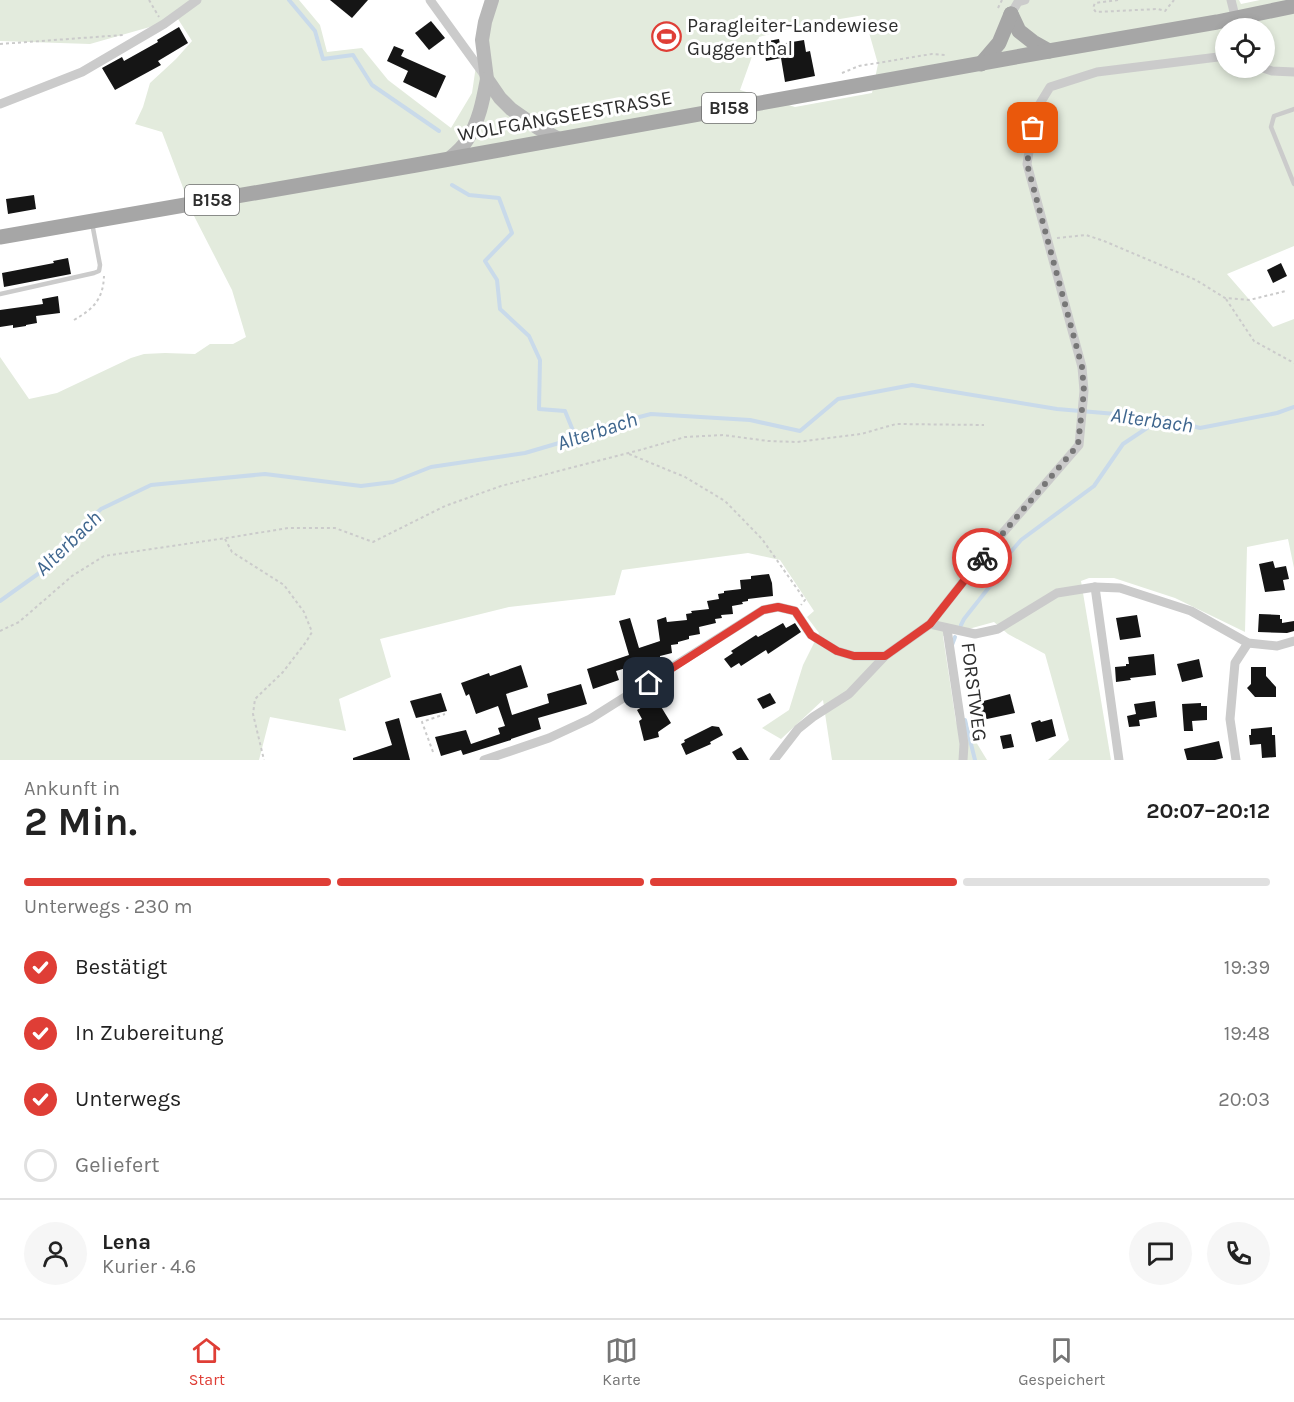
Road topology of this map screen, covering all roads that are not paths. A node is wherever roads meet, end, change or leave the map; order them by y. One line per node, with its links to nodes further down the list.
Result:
1 (197, 0): 17 (street)
2 (430, 0): 16 (street)
3 (492, 0): 16 (main road)
4 (1024, 0): 7 (street)
5 (1231, 0): 8 (street)
6 (1288, 4): 9 (main road, WOLFGANGSEESTRASSE / B158)
7 (1011, 15): 11 (main road); 13 (main road)
8 (1240, 18)
9 (1252, 18)
10 (1215, 22): 11 (main road, WOLFGANGSEESTRASSE / B158)
11 (1049, 51): 13 (main road, WOLFGANGSEESTRASSE / B158)
12 (1215, 57): 26 (street)
13 (981, 64): 19 (main road, WOLFGANGSEESTRASSE / B158)
14 (1275, 71): 15 (street)
15 (1294, 72)
16 (487, 79): 19 (main road); 20 (main road)
17 (0, 104)
18 (1294, 109): 21 (lane)
19 (559, 139): 20 (main road, WOLFGANGSEESTRASSE / B158)
20 (450, 158): 22 (main road, WOLFGANGSEESTRASSE / B158)
21 (1294, 184)
22 (92, 220): 23 (main road, WOLFGANGSEESTRASSE / B158); 24 (lane)
23 (0, 237)
24 (0, 294)
25 (1095, 587): 27 (street); 29 (street); 34 (street)
26 (930, 624): 27 (street); 30 (street)
27 (947, 629): 33 (street, FORSTWEG)
28 (1294, 641): 29 (street)
29 (1248, 643): 35 (street)
30 (885, 656): 31 (street); 32 (street)
31 (484, 760)
32 (774, 760)
33 (963, 760)
34 (1119, 760)
35 (1236, 760)

